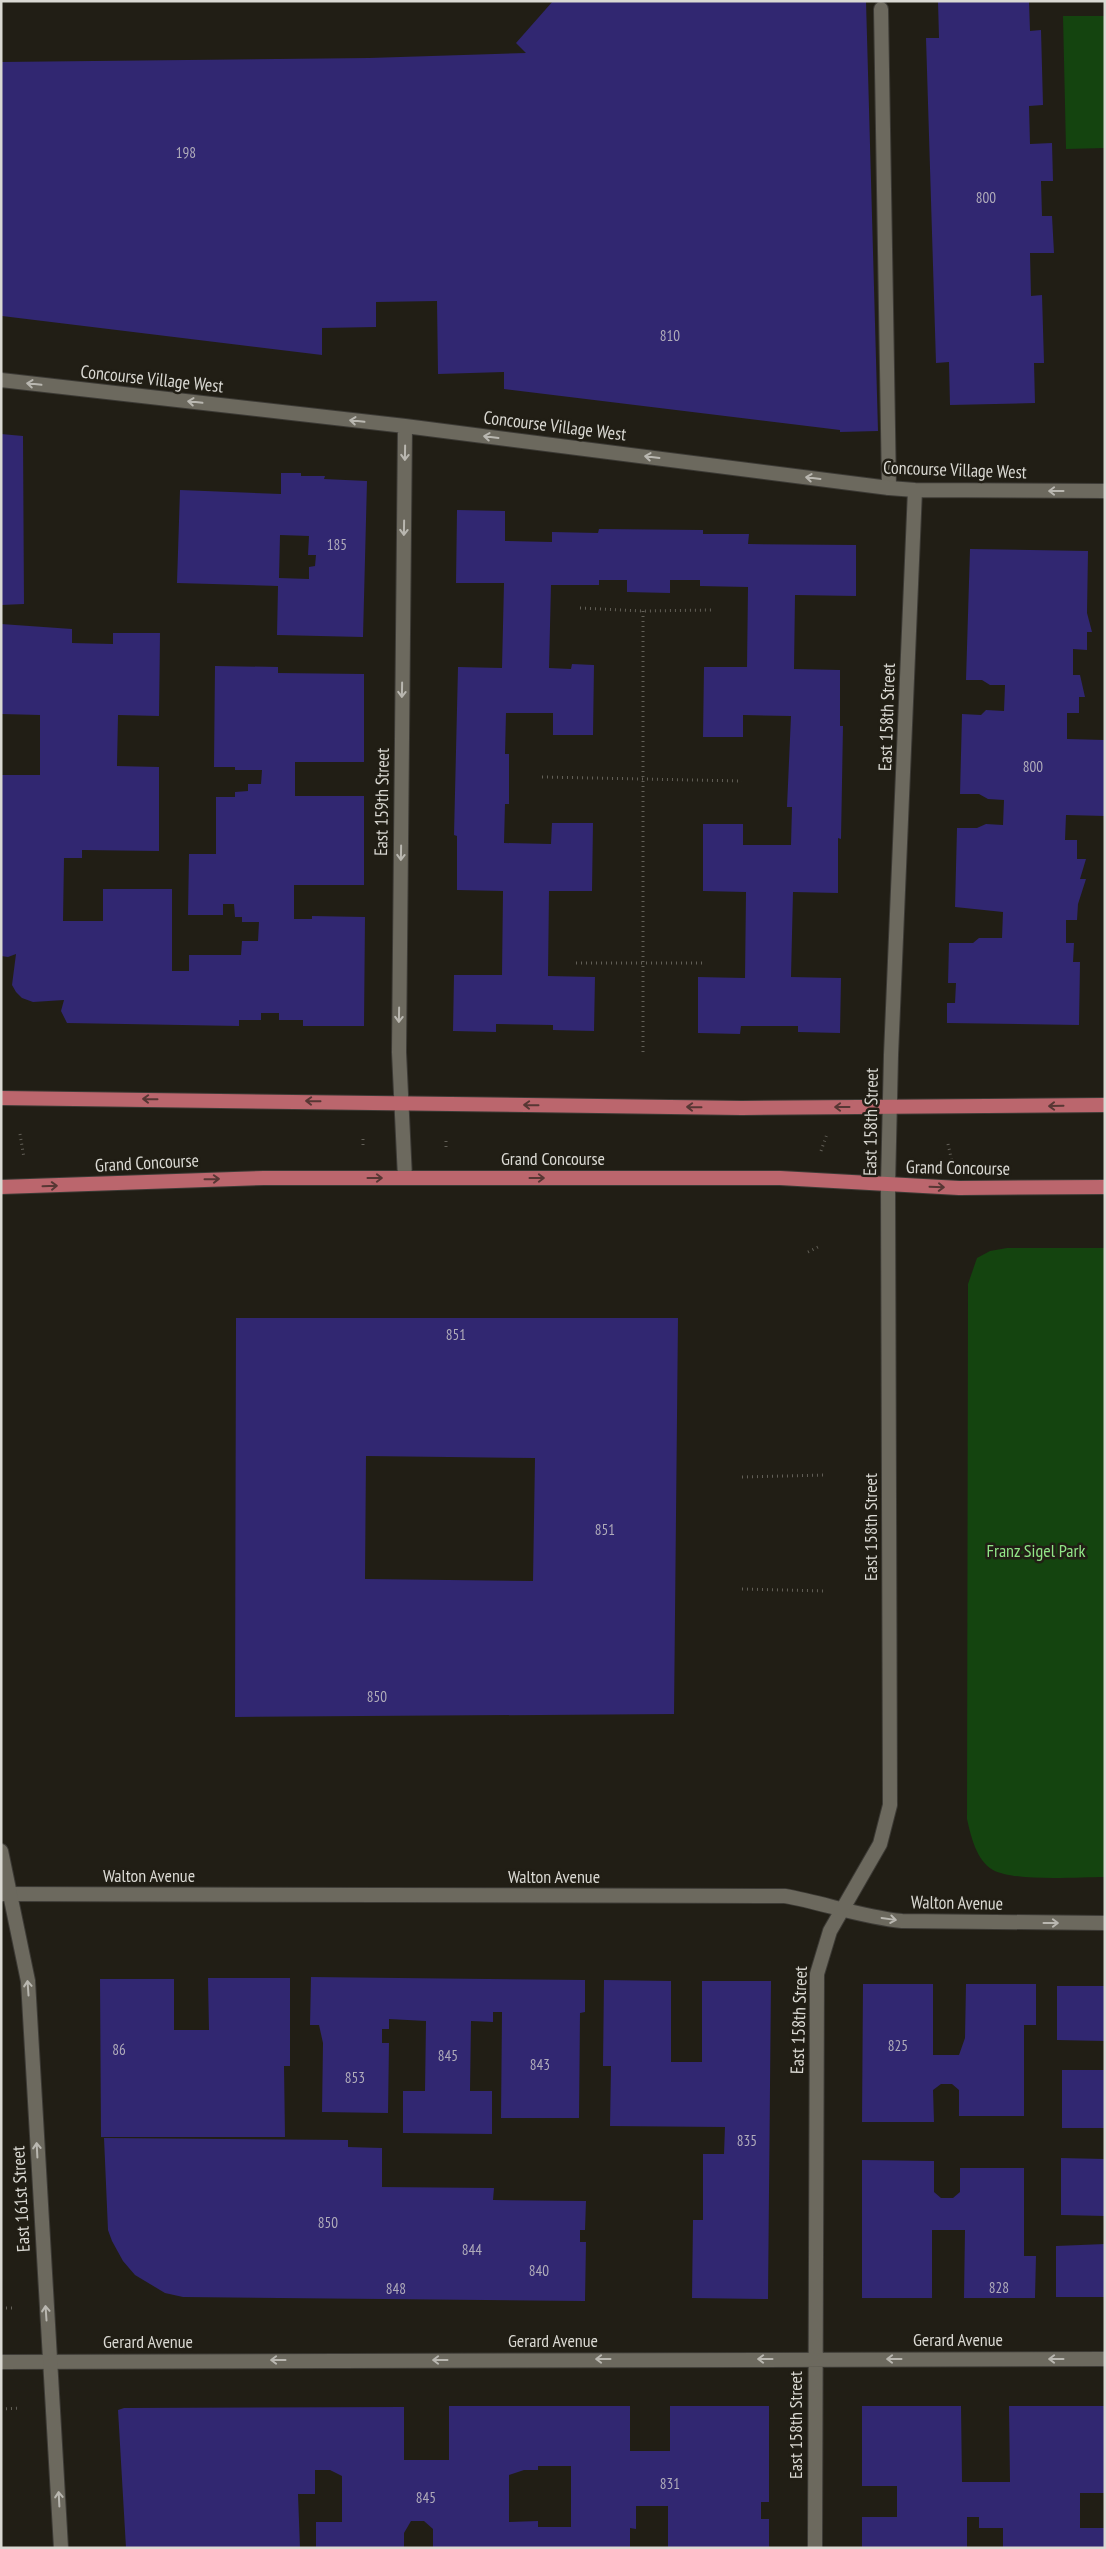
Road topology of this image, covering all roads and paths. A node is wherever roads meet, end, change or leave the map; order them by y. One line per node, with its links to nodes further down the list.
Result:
1 (881, 9): 4 (street)
2 (1, 380): 3 (street, Concourse Village West, one-way to 2)
3 (405, 426): 4 (street, Concourse Village West, one-way to 3); 18 (street, East 159th Street, one-way to 18)
4 (889, 488): 5 (street, Concourse Village West)
5 (915, 490): 6 (street, Concourse Village West, one-way to 5); 20 (street, East 158th Street)
6 (1105, 491)
7 (580, 608): 9 (path)
8 (711, 610): 9 (path)
9 (643, 611): 11 (path)
10 (542, 777): 11 (path)
11 (642, 778): 12 (path); 14 (path)
12 (742, 781)
13 (576, 963): 14 (path)
14 (643, 963): 15 (path); 16 (path)
15 (705, 964)
16 (643, 1052)
17 (1, 1098): 18 (main road, one-way to 17)
18 (400, 1103): 20 (main road, one-way to 18); 31 (street, East 159th Street)
19 (1105, 1105): 20 (main road, one-way to 20)
20 (890, 1107): 32 (street, East 158th Street)
21 (827, 1133): 28 (path)
22 (20, 1134): 29 (path)
23 (363, 1139): 27 (path)
24 (446, 1139): 26 (path)
25 (948, 1144): 30 (path)
26 (446, 1147)
27 (363, 1148)
28 (821, 1152)
29 (24, 1158)
30 (954, 1167)
31 (405, 1178): 32 (main road, Grand Concourse, one-way to 32); 33 (main road, Grand Concourse, one-way to 31)
32 (888, 1185): 34 (main road, Grand Concourse, one-way to 34); 43 (street, East 158th Street)
33 (1, 1187)
34 (1105, 1187)
35 (818, 1247): 36 (path)
36 (808, 1252)
37 (824, 1475): 38 (path)
38 (742, 1477)
39 (742, 1589): 40 (path)
40 (824, 1591)
41 (1, 1851): 42 (street, East 161st Street)
42 (6, 1894): 43 (street, Walton Avenue); 49 (street, East 161st Street, one-way to 42)
43 (842, 1908): 44 (street, Walton Avenue, one-way to 44); 47 (street, East 158th Street)
44 (1105, 1923)
45 (1, 2308): 46 (path)
46 (16, 2308)
47 (814, 2358): 48 (street, Gerard Avenue, one-way to 47); 49 (street, Gerard Avenue, one-way to 49); 54 (street, East 158th Street)
48 (1105, 2359)
49 (50, 2361): 50 (street, Gerard Avenue); 53 (street, East 161st Street, one-way to 49)
50 (1, 2362)
51 (21, 2408): 52 (path)
52 (1, 2409)
53 (61, 2548)
54 (815, 2548)

